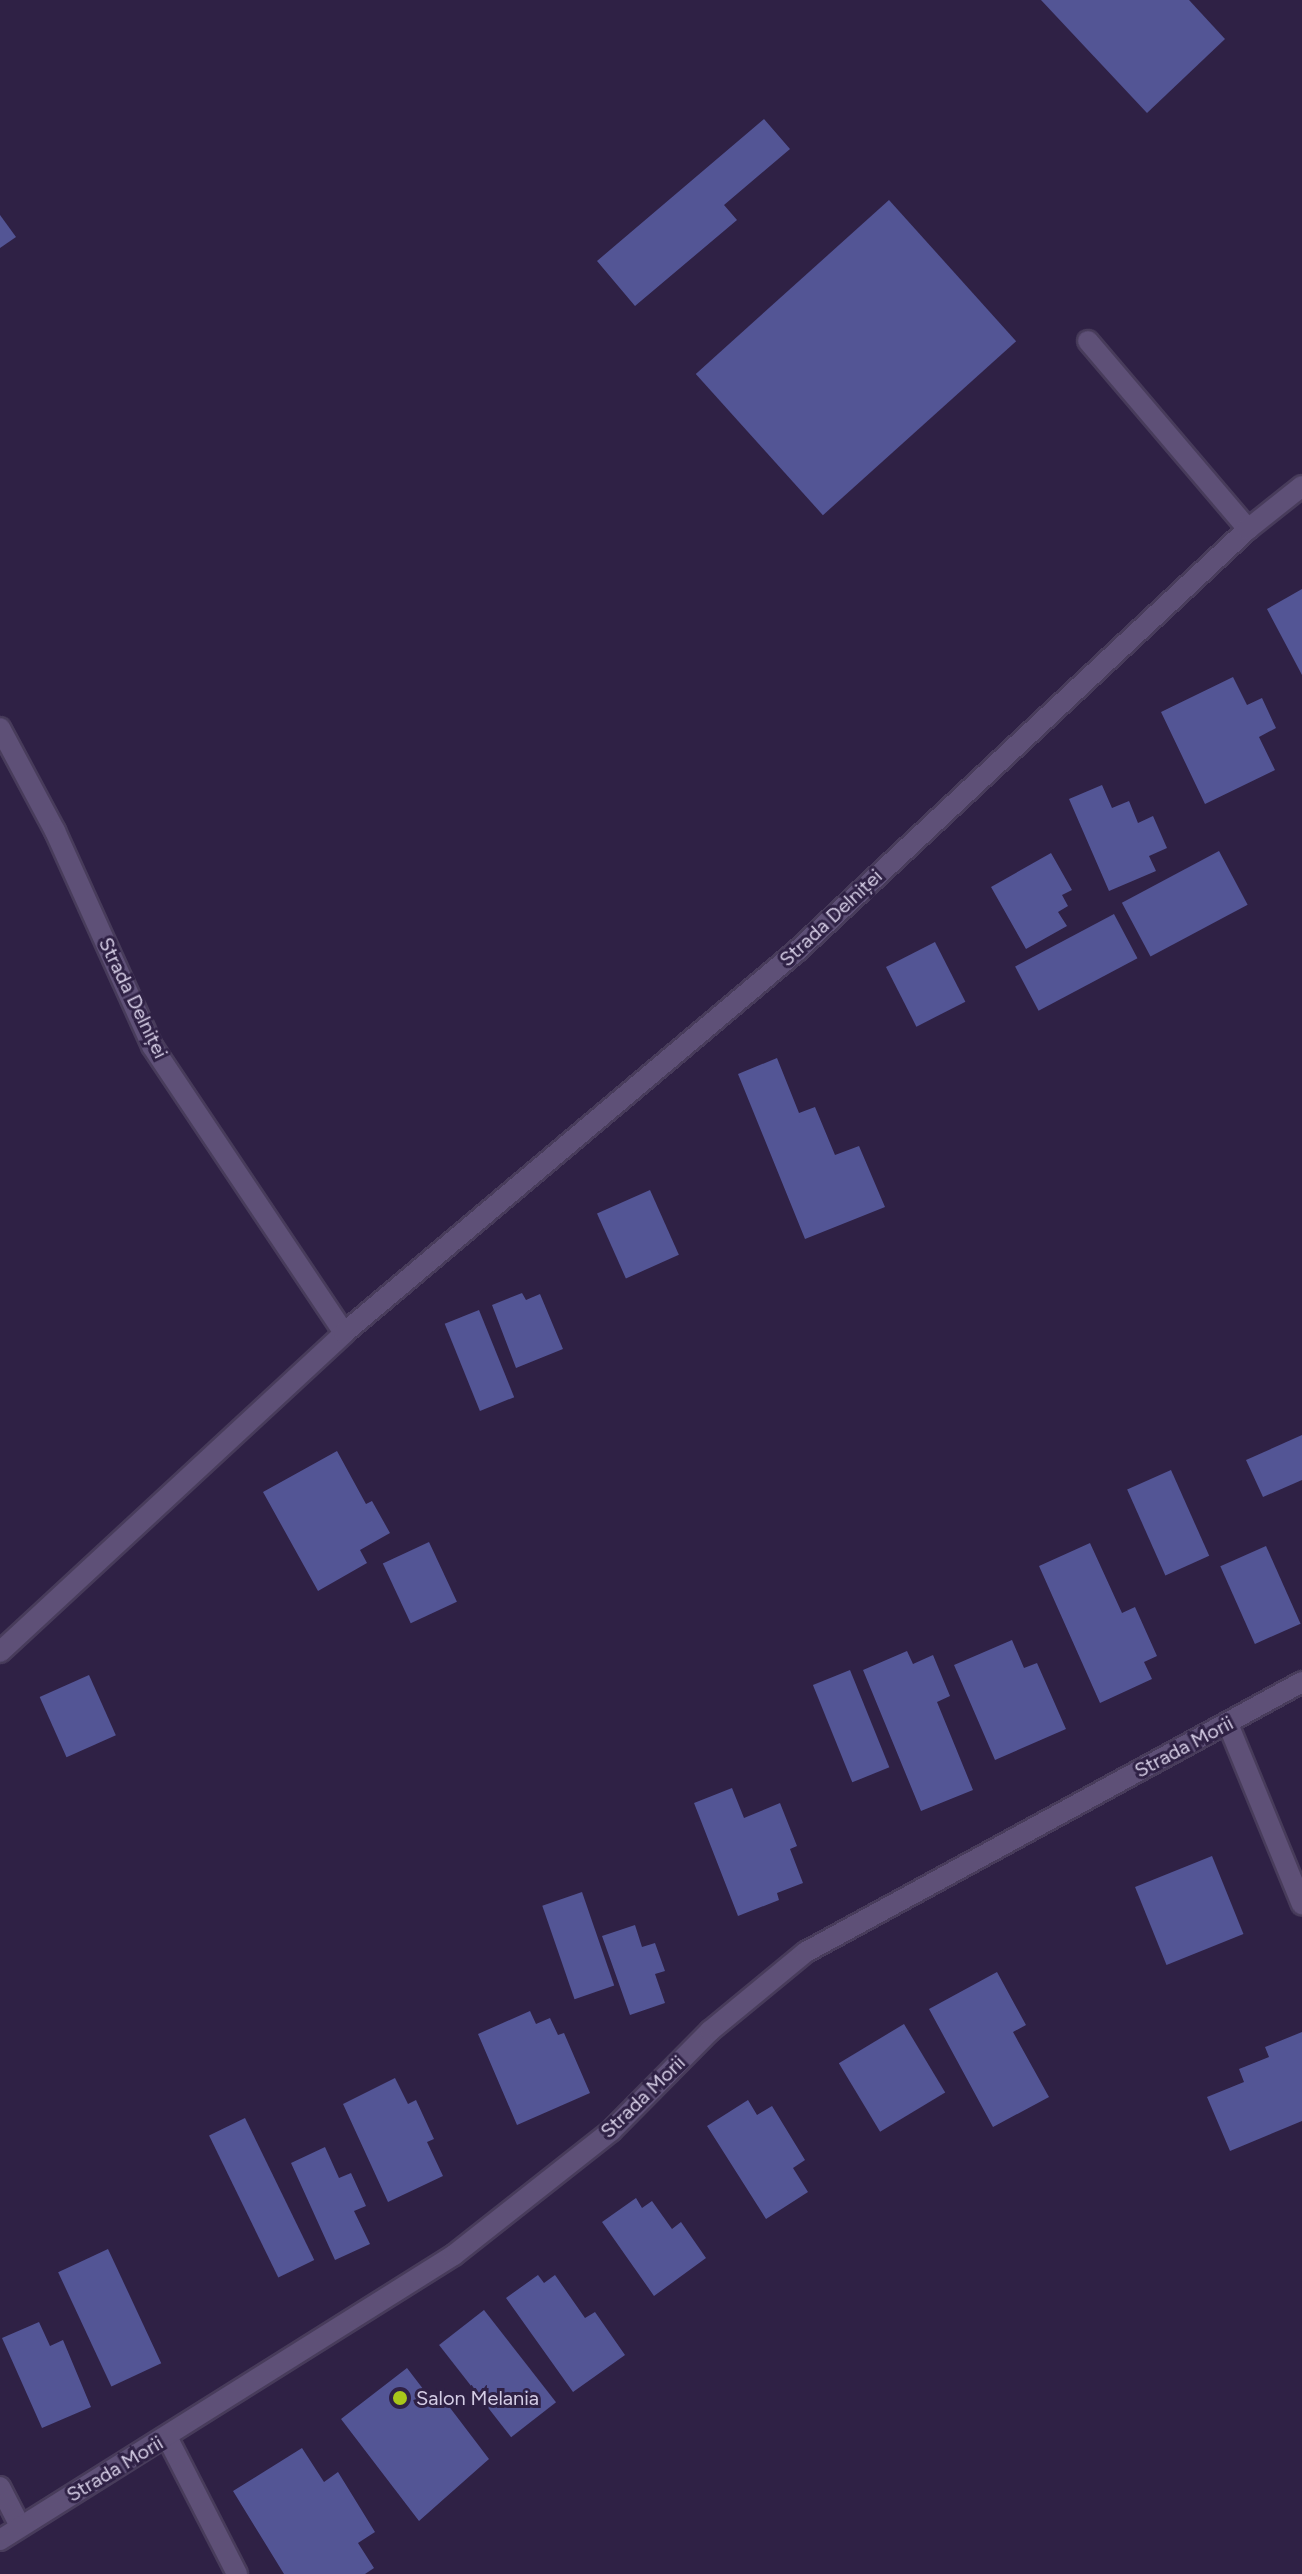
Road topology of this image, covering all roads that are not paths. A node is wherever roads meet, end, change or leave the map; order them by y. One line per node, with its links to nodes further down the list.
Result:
1 (1088, 341): 3 (street)
2 (1302, 486): 3 (street, Strada Delniței)
3 (1248, 529): 5 (street, Strada Delniței)
4 (0, 728): 5 (street, Strada Delniței)
5 (344, 1333): 6 (street, Strada Delniței)
6 (0, 1652)
7 (1302, 1682): 8 (street, Strada Morii)
8 (1228, 1724): 9 (street); 10 (street, Strada Morii)
9 (1302, 1904)
10 (167, 2437): 12 (street, Strada Morii); 14 (street)
11 (0, 2487): 12 (street)
12 (20, 2526): 13 (street, Strada Morii)
13 (0, 2540)
14 (237, 2574)

